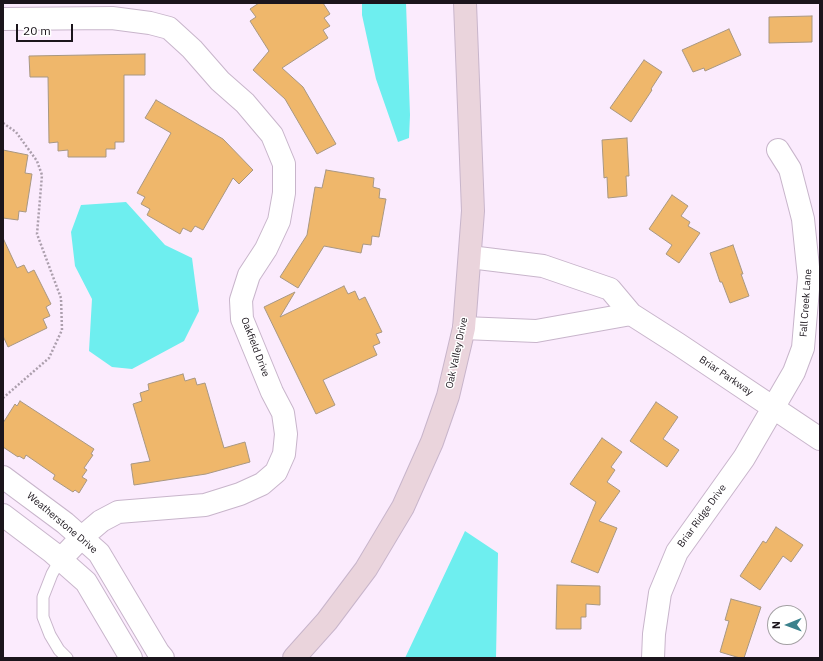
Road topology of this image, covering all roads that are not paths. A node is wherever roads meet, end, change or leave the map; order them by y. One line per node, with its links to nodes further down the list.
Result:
1 (465, 3): 4 (street, Oak Valley Drive)
2 (3, 19): 11 (street, Oakfield Drive)
3 (778, 150): 7 (street, Fall Creek Lane)
4 (470, 257): 5 (street, Briar Parkway); 6 (street, Oak Valley Drive)
5 (631, 314): 6 (street); 7 (street, Briar Parkway)
6 (464, 328): 16 (street, Oak Valley Drive)
7 (773, 407): 8 (street, Briar Parkway); 17 (street, Briar Ridge Drive)
8 (820, 439)
9 (3, 477): 11 (street, Weatherstone Drive)
10 (3, 515): 12 (street)
11 (81, 538): 12 (street, Oakfield Drive); 15 (street, Weatherstone Drive)
12 (60, 560): 13 (lane); 14 (street)
13 (67, 658)
14 (130, 658)
15 (163, 658)
16 (294, 658)
17 (653, 658)

